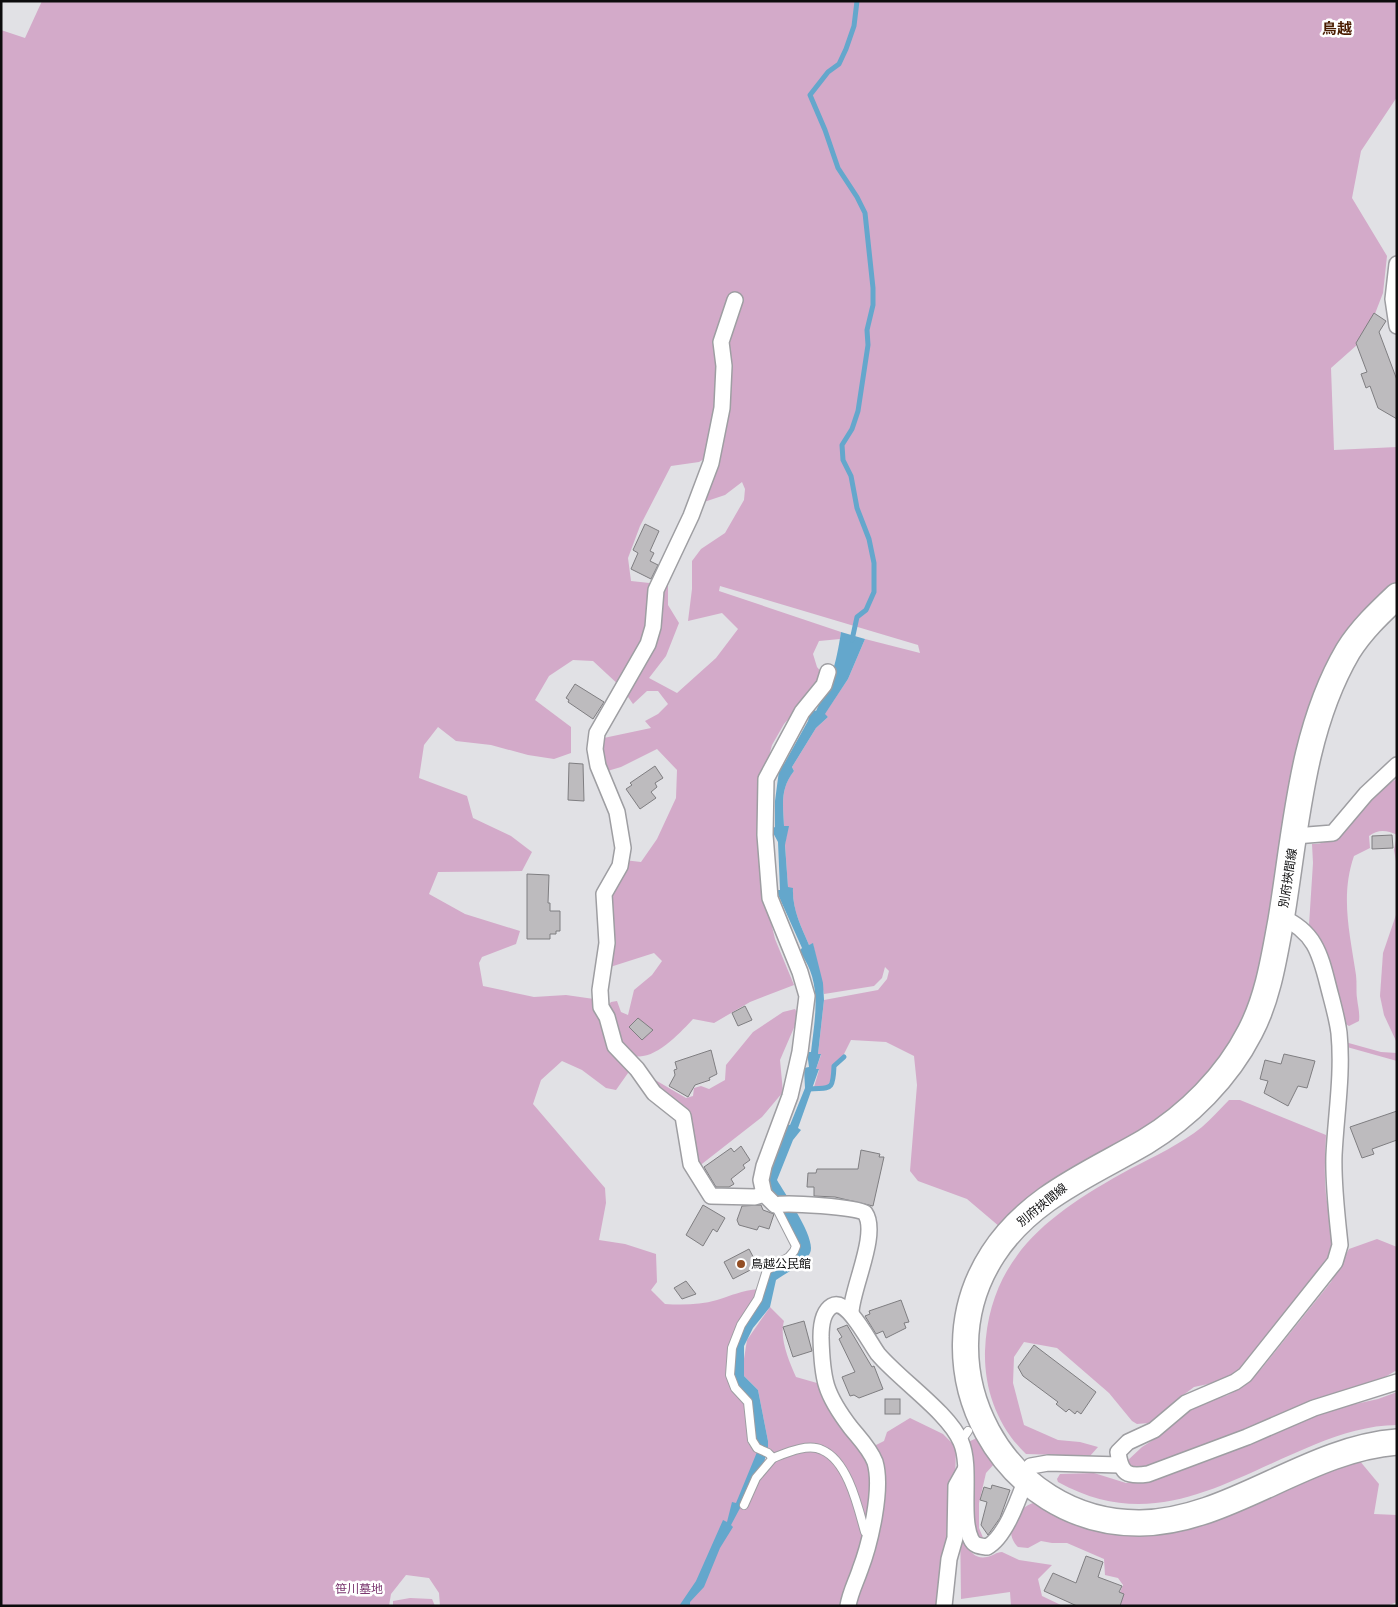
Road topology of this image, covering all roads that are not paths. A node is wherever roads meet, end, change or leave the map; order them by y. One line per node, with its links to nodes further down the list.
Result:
1 (1397, 264): 3 (street)
2 (735, 300): 9 (street)
3 (1397, 326)
4 (1397, 596): 7 (main road, 別府挾間線)
5 (828, 672): 9 (street)
6 (1397, 765): 7 (street)
7 (1295, 836): 8 (main road, 別府挾間線)
8 (1281, 918): 12 (main road, 別府挾間線); 15 (street)
9 (777, 1202): 10 (street); 14 (lane)
10 (851, 1312): 12 (street); 19 (street)
11 (1397, 1382): 15 (street)
12 (973, 1436): 16 (street); 17 (main road, 別府挾間線)
13 (1397, 1442): 17 (main road, 別府挾間線)
14 (770, 1456): 18 (lane); 19 (lane)
15 (1120, 1465): 17 (street)
16 (965, 1470): 17 (street); 21 (street)
17 (1025, 1480)
18 (744, 1505)
19 (870, 1536): 20 (street)
20 (848, 1606)
21 (944, 1606)

